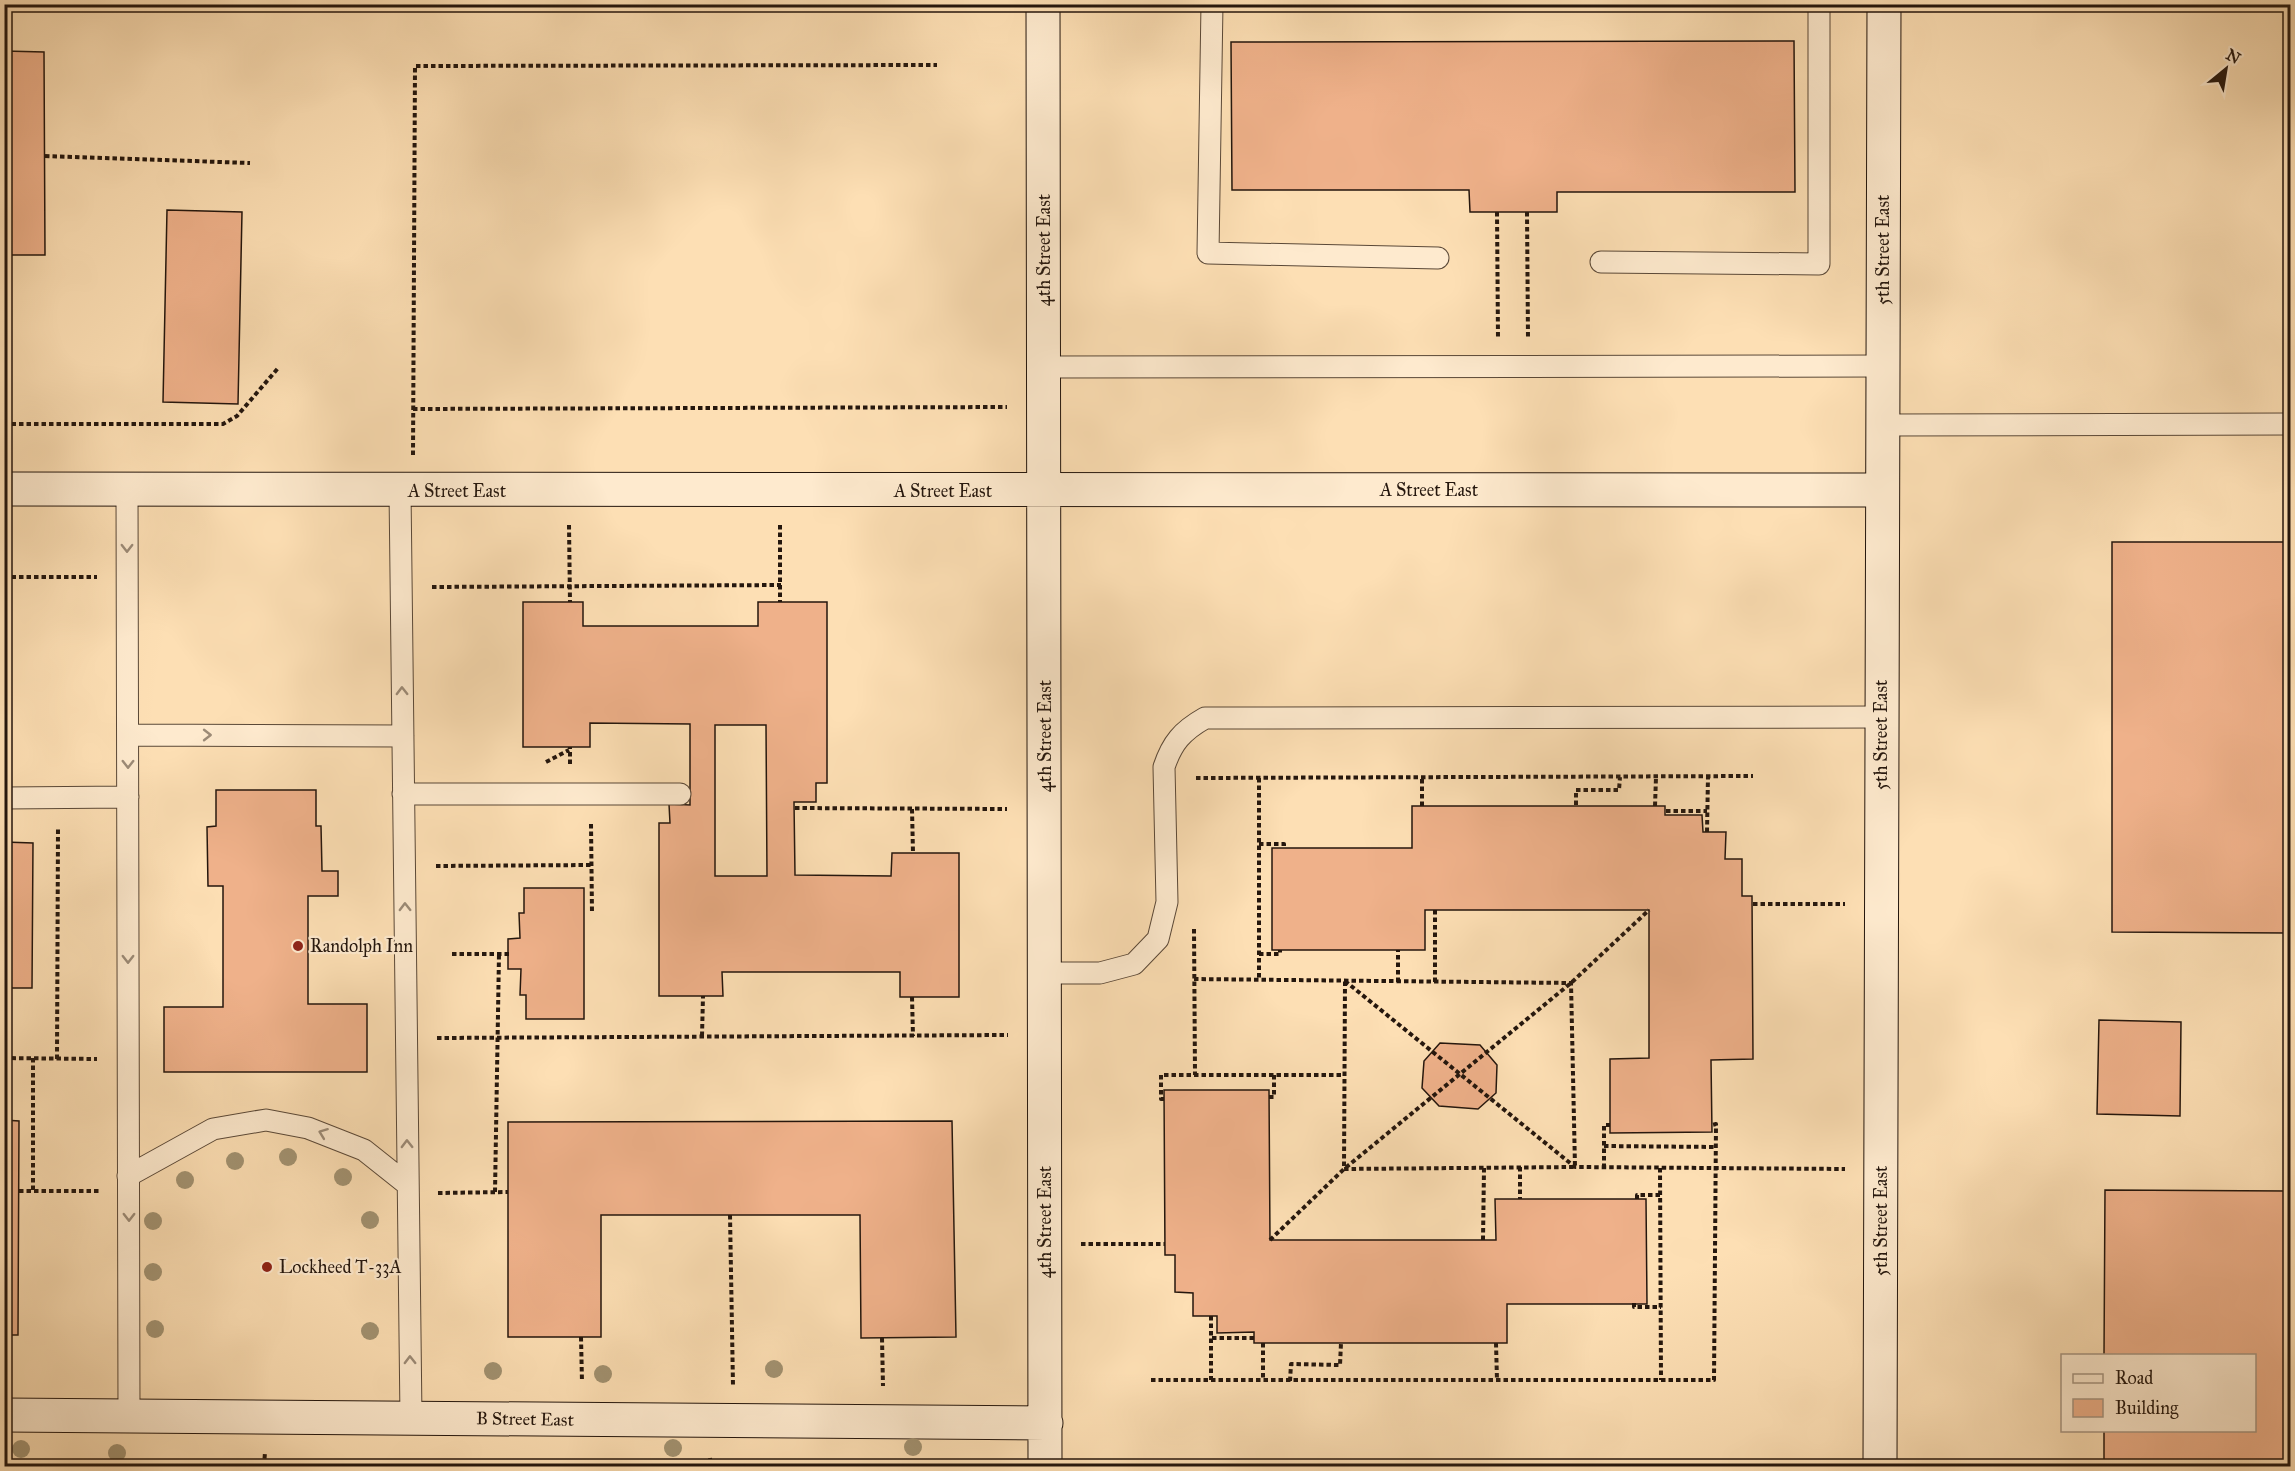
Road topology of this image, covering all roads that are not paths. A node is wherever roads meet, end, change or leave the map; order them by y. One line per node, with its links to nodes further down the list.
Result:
1 (1043, 4): 8 (street, 4th Street East)
2 (1212, 4): 5 (lane)
3 (1819, 4): 6 (lane)
4 (1884, 4): 7 (street, 5th Street East)
5 (1438, 258)
6 (1601, 262)
7 (1883, 366): 8 (lane); 10 (street, 5th Street East)
8 (1044, 367): 15 (street, 4th Street East)
9 (2290, 424): 10 (lane)
10 (1882, 425): 13 (street, 5th Street East)
11 (4, 489): 12 (street, A Street East)
12 (127, 489): 14 (street, A Street East); 17 (lane, one-way to 17)
13 (1882, 490): 15 (street, A Street East); 16 (street, 5th Street East)
14 (406, 491): 15 (street, A Street East); 18 (lane, one-way to 14)
15 (1044, 491): 23 (street, 4th Street East)
16 (1881, 717): 23 (lane); 31 (street, 5th Street East)
17 (128, 735): 18 (lane, one-way to 18); 21 (lane, one-way to 21)
18 (403, 736): 19 (lane)
19 (403, 794): 20 (lane); 25 (lane, one-way to 19)
20 (681, 794)
21 (128, 797): 22 (lane); 24 (lane, one-way to 24)
22 (4, 798)
23 (1045, 972): 29 (street, 4th Street East)
24 (128, 1176): 25 (lane, one-way to 24); 27 (lane, one-way to 27)
25 (408, 1185): 28 (lane, one-way to 25)
26 (4, 1415): 27 (street, B Street East)
27 (129, 1415): 28 (street, B Street East)
28 (411, 1418): 29 (street, B Street East)
29 (1046, 1423): 30 (street, 4th Street East)
30 (1045, 1467)
31 (1880, 1467)

